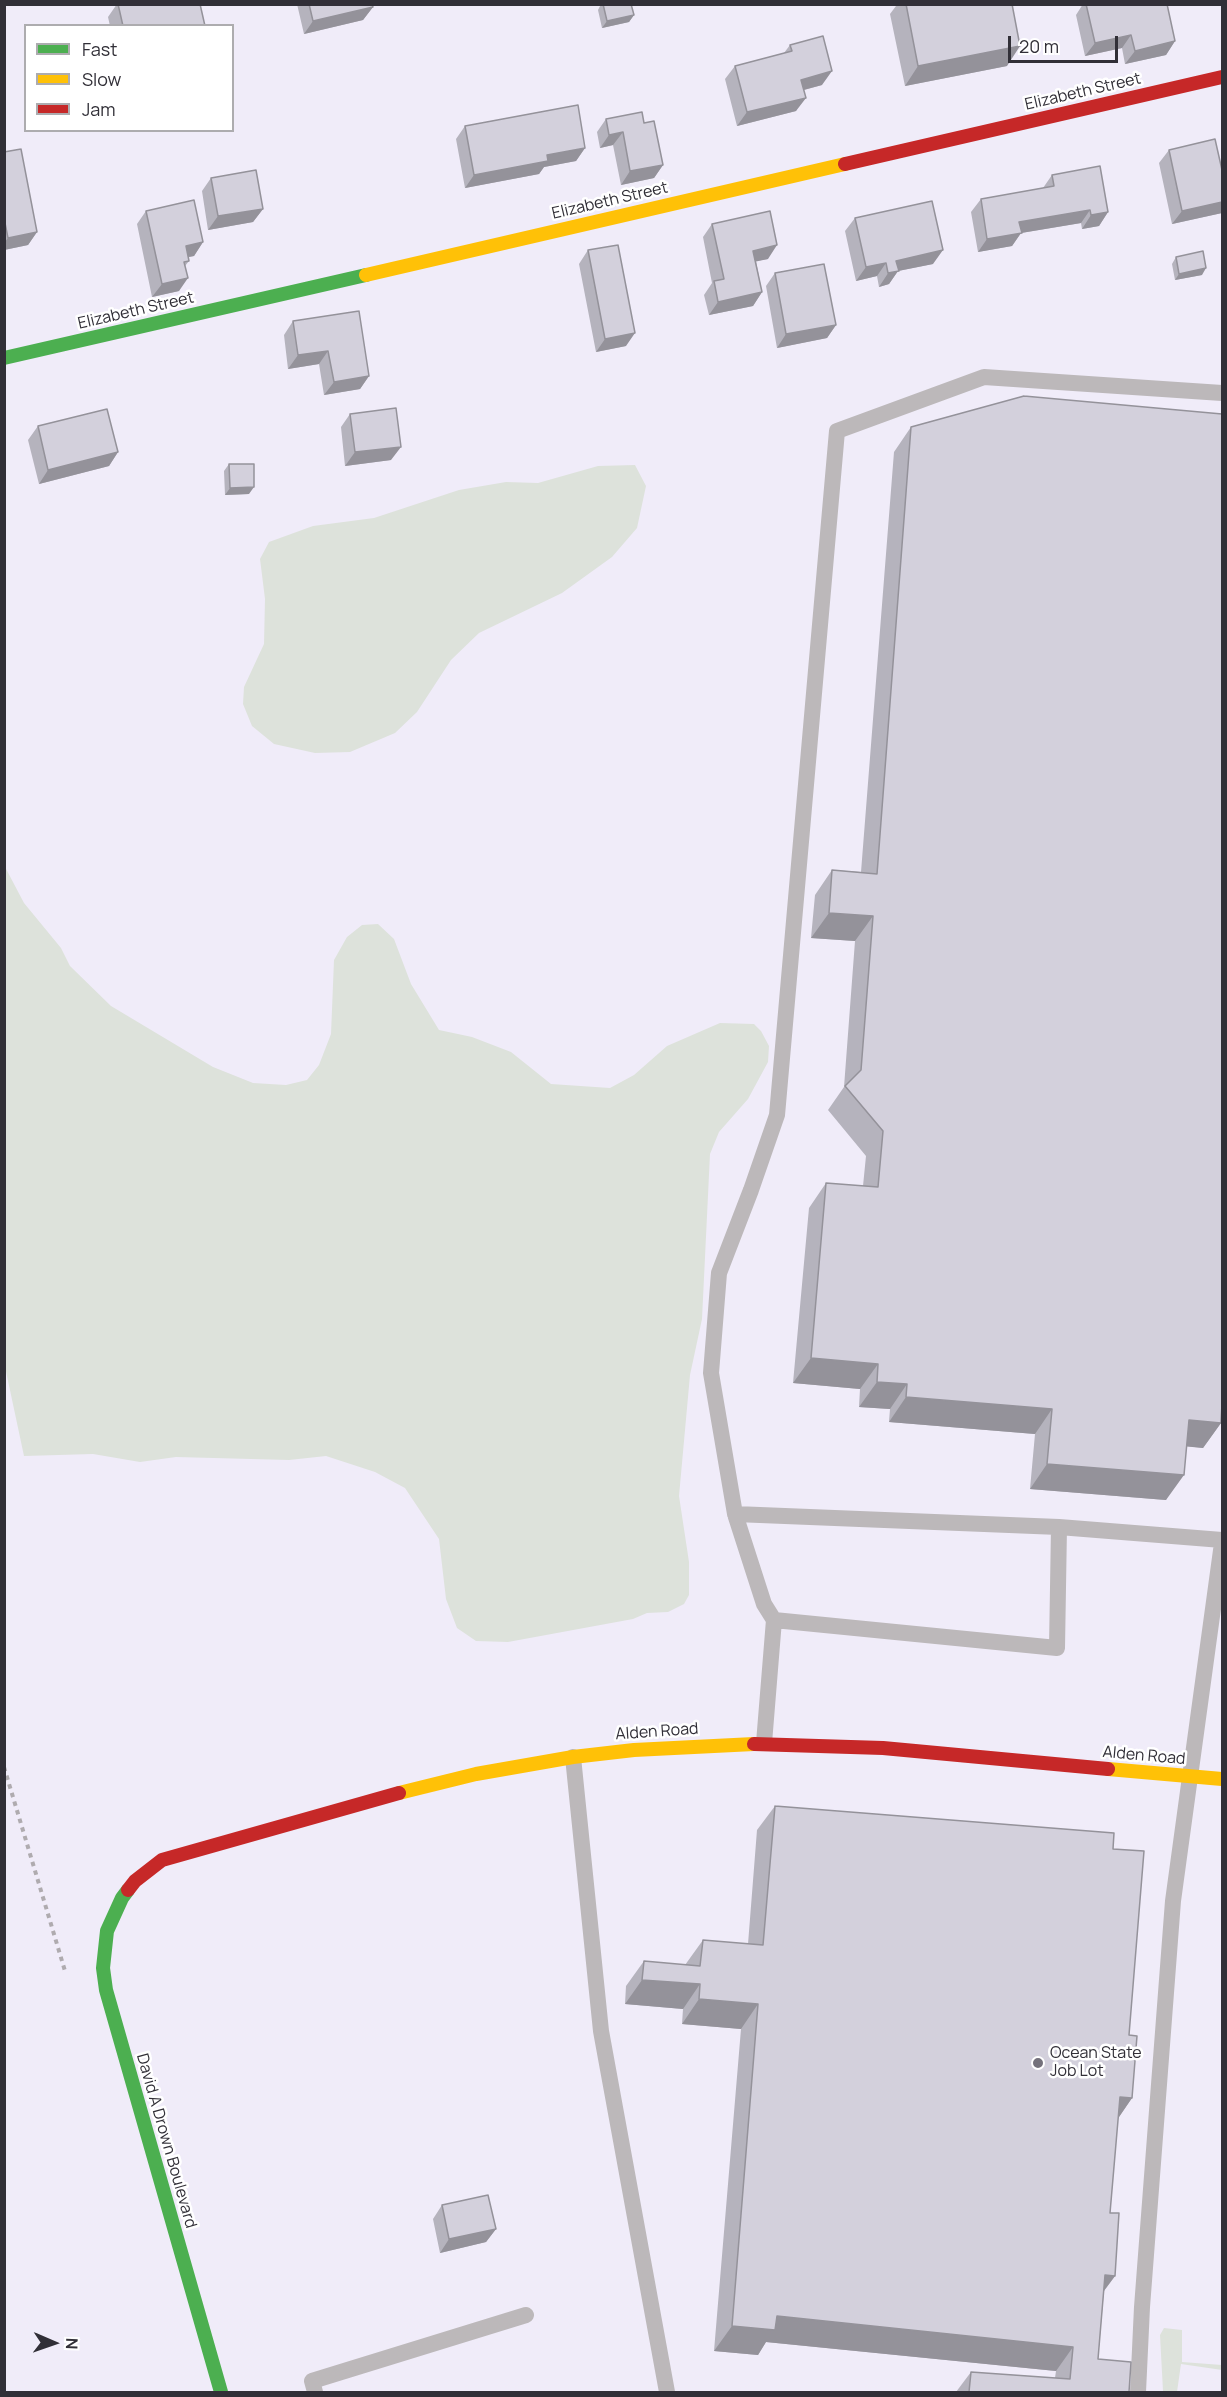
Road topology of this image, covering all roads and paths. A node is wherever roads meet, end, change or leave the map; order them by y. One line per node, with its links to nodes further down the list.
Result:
1 (1222, 76): 2 (street, Elizabeth Street)
2 (4, 358)
3 (1222, 393): 4 (lane)
4 (735, 1514): 5 (lane); 7 (lane)
5 (1059, 1527): 6 (lane); 7 (lane)
6 (1222, 1541): 10 (lane)
7 (774, 1620): 8 (lane)
8 (764, 1743): 9 (street, Alden Road); 10 (street, Alden Road)
9 (573, 1757): 12 (street, Alden Road); 16 (lane)
10 (1190, 1777): 11 (street, Alden Road); 17 (lane)
11 (1222, 1779)
12 (122, 1899): 14 (street, David A Drown Boulevard)
13 (526, 2315): 15 (lane)
14 (222, 2392)
15 (315, 2392)
16 (667, 2392)
17 (1138, 2392)

